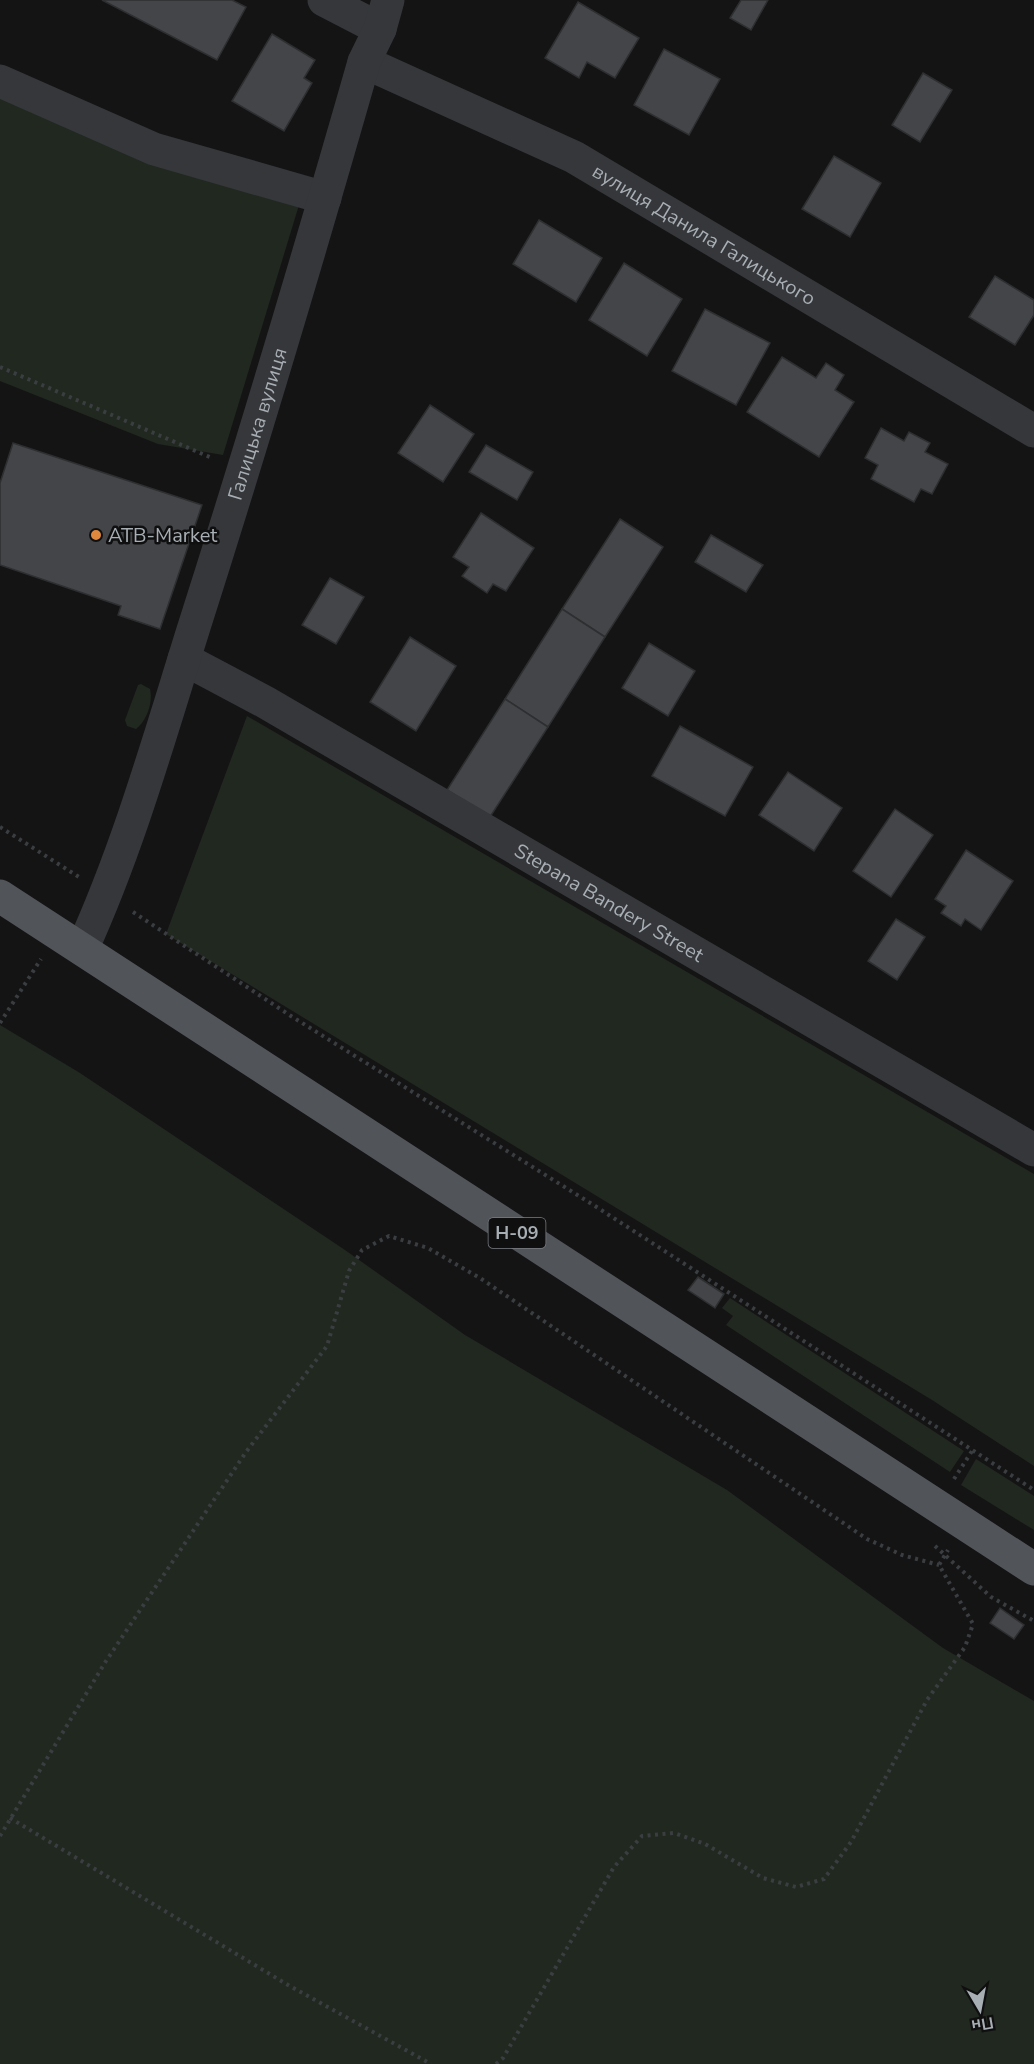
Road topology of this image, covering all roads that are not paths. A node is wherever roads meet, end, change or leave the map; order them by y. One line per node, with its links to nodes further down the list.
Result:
1 (324, 0): 2 (street)
2 (384, 14): 3 (street, Галицька вулиця)
3 (364, 62): 5 (street, Галицька вулиця); 6 (street, вулиця Данила Галицького)
4 (0, 81): 5 (street)
5 (325, 198): 7 (street, Галицька вулиця)
6 (1034, 431)
7 (184, 659): 9 (street, Галицька вулиця); 10 (street, Stepana Bandery Street)
8 (0, 896): 9 (main road, Н-09)
9 (69, 941): 11 (main road, Н-09)
10 (1034, 1150)
11 (1034, 1569)

